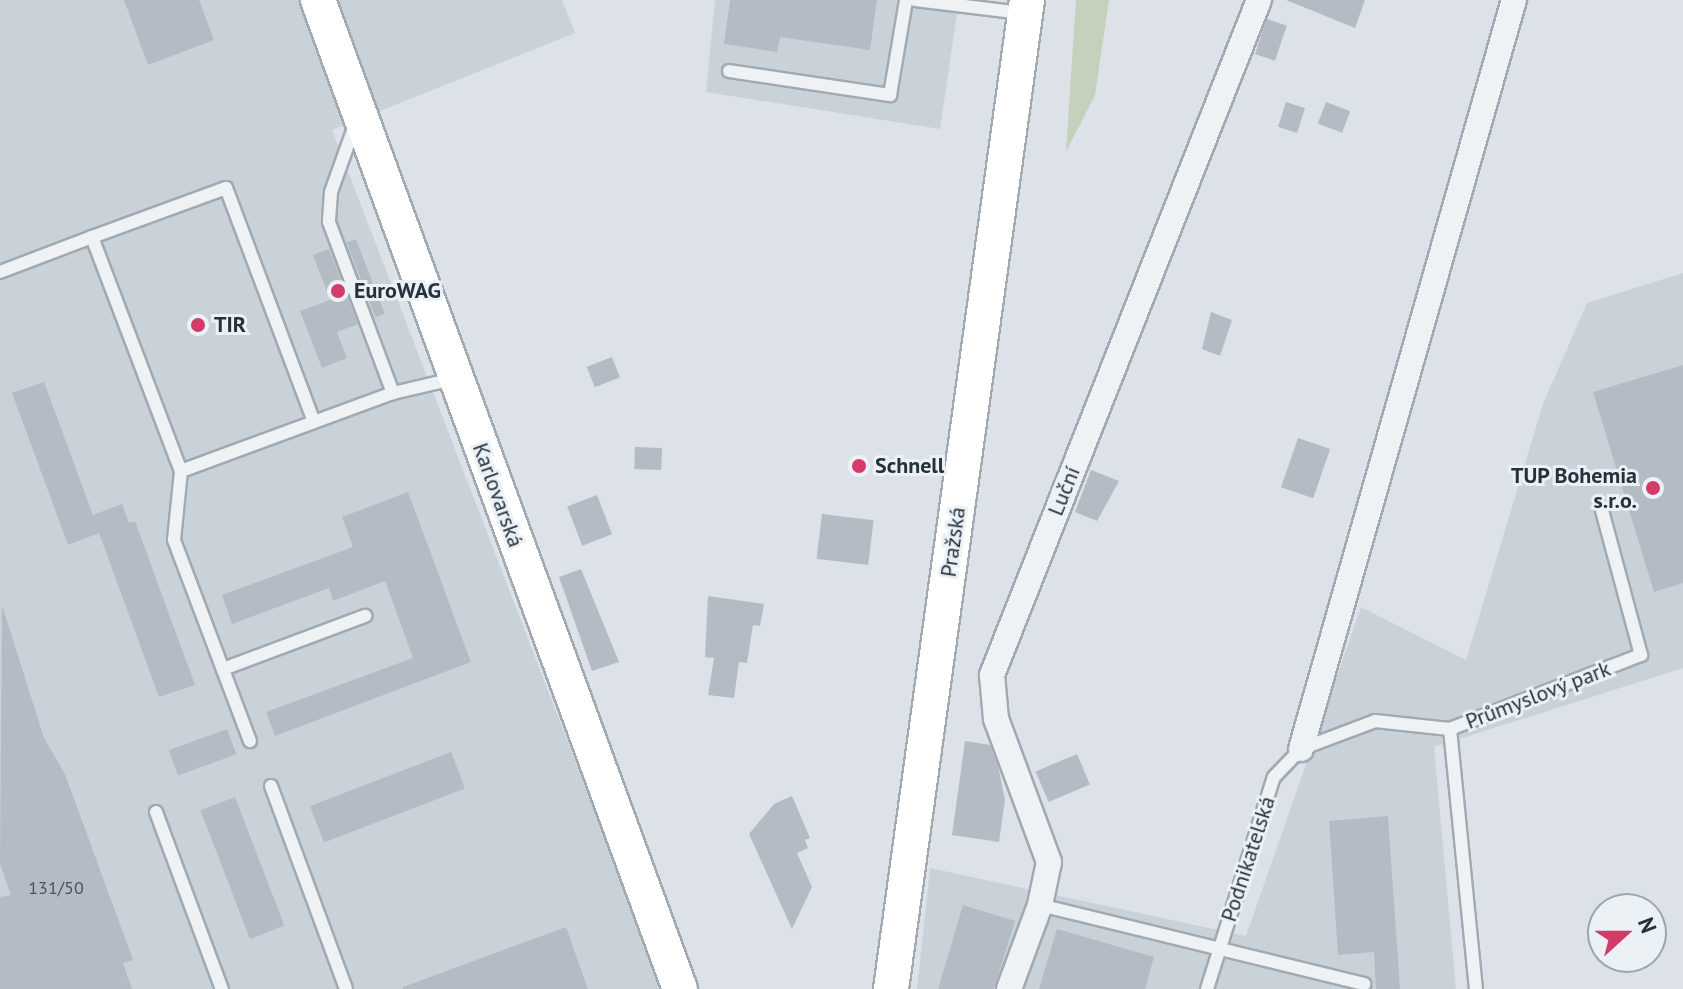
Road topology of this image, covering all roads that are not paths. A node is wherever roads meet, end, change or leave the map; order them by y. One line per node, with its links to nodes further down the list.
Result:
1 (318, 0): 8 (street, Karlovarská)
2 (906, 0): 7 (lane)
3 (915, 0): 6 (lane)
4 (1259, 0): 23 (street, Luční)
5 (1514, 0): 20 (street)
6 (1026, 7): 30 (street, Pražská)
7 (729, 71)
8 (359, 114): 11 (street, Karlovarská); 12 (lane)
9 (92, 237): 10 (lane); 13 (lane); 14 (lane)
10 (0, 272)
11 (456, 379): 12 (lane); 29 (street, Karlovarská)
12 (393, 393): 13 (lane)
13 (314, 422): 14 (lane)
14 (181, 471): 17 (lane)
15 (1602, 510): 18 (lane, Průmyslový park)
16 (365, 616): 17 (lane)
17 (223, 669): 19 (lane)
18 (1450, 729): 20 (lane, Podnikatelská); 33 (lane, Průmyslový park)
19 (250, 741)
20 (1301, 749): 24 (lane, Podnikatelská)
21 (271, 786): 26 (lane)
22 (156, 812): 27 (lane)
23 (1040, 905): 24 (lane); 31 (street, Luční)
24 (1219, 950): 25 (lane); 32 (lane, Podnikatelská)
25 (1365, 984)
26 (345, 986): 28 (lane)
27 (222, 989)
28 (331, 989)
29 (680, 989)
30 (891, 989)
31 (1009, 989)
32 (1207, 989)
33 (1476, 989)

